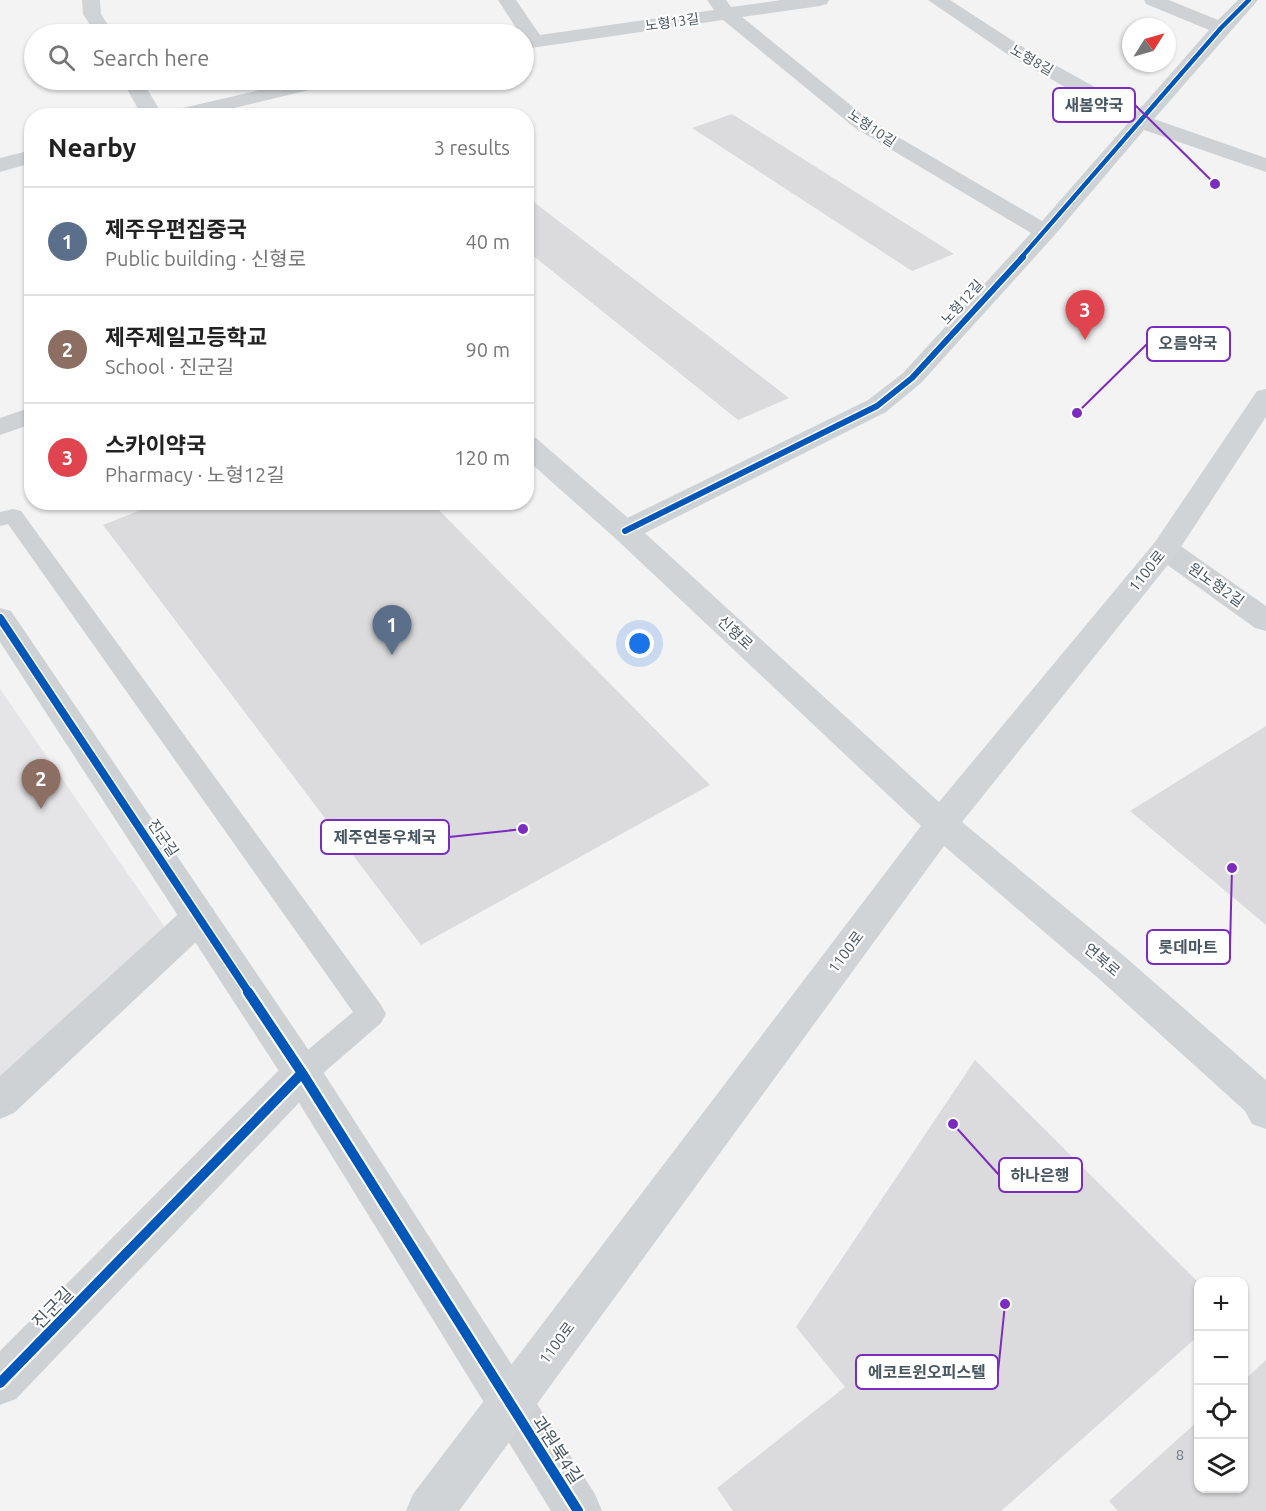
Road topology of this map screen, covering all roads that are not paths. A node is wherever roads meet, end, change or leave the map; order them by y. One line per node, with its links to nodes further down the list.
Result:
1 (91, 0): 8 (main road)
2 (507, 0): 9 (street)
3 (820, 0): 7 (street, 노형13길)
4 (937, 0): 16 (street, 노형8길)
5 (1154, 0): 10 (street)
6 (1249, 0): 10 (street, 노형12길)
7 (722, 7): 11 (street, 노형13길); 20 (street, 노형10길)
8 (98, 24)
9 (520, 24)
10 (1221, 28): 16 (street, 노형12길)
11 (534, 41)
12 (138, 90): 14 (main road)
13 (284, 90): 15 (street)
14 (148, 108)
15 (206, 108)
16 (1142, 122): 19 (street, 노형8길); 20 (street, 노형12길)
17 (24, 158): 18 (street)
18 (0, 165)
19 (1266, 165)
20 (1045, 232): 26 (street, 노형12길)
21 (1266, 397): 27 (main road, 1100로)
22 (24, 418): 23 (street)
23 (0, 427)
24 (534, 451): 26 (main road, 신형로)
25 (0, 519): 32 (lane)
26 (625, 531): 30 (main road, 신형로)
27 (1165, 549): 29 (street, 원노형2길); 30 (main road, 1100로)
28 (0, 618): 31 (street, 진군길)
29 (1266, 621)
30 (941, 824): 34 (main road, 연북로); 36 (main road, 1100로)
31 (199, 917): 32 (street, 진군길); 33 (street)
32 (302, 1073): 35 (street, 진군길); 36 (street, 진군길)
33 (0, 1101)
34 (1264, 1104)
35 (0, 1383)
36 (511, 1406): 37 (main road, 1100로); 38 (street, 과원북4길)
37 (430, 1511)
38 (578, 1511)

